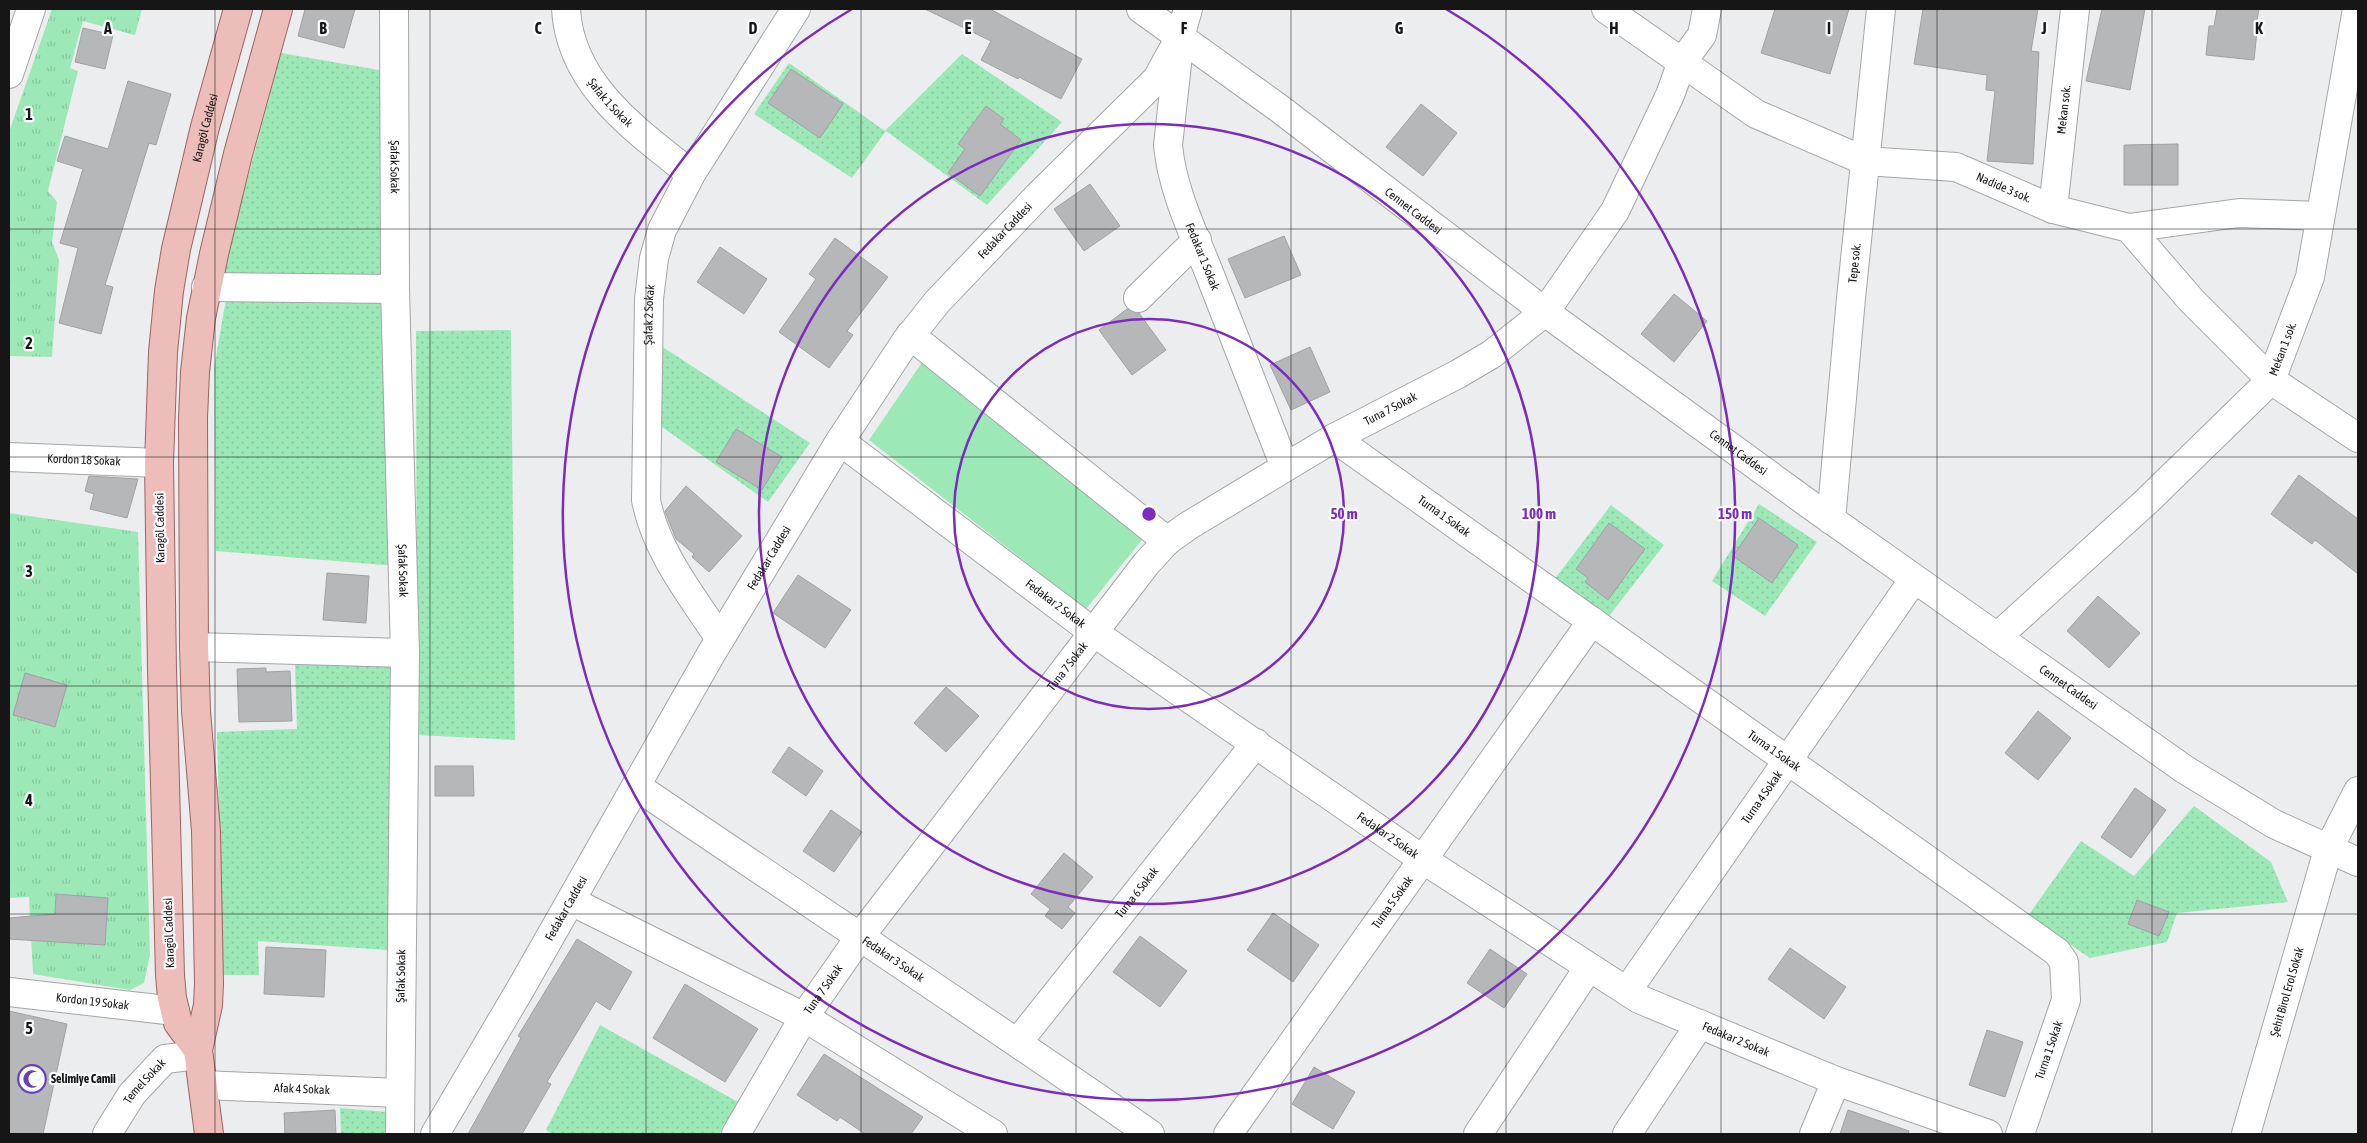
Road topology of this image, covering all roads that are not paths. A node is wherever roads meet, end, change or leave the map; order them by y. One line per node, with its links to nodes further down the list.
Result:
1 (31, 9): 16 (street)
2 (238, 9): 33 (main road, Karagöl Caddesi)
3 (278, 9): 23 (main road)
4 (394, 9): 24 (street, Şafak Sokak)
5 (566, 9): 18 (street, Şafak 1 Sokak)
6 (796, 9): 18 (street, Şafak 2 Sokak)
7 (1141, 9): 14 (street, Cennet Caddesi)
8 (1188, 9): 14 (street)
9 (1606, 9): 15 (street, Nadide 3 sok.)
10 (1707, 9): 15 (street, Tuna 7 Sokak)
11 (1881, 9): 17 (street, Tepe sok.)
12 (2075, 9): 19 (street, Mekan sok.)
13 (2357, 9): 20 (street, Mekan 1 sok.)
14 (1180, 37): 22 (street, Fedakar 1 Sokak); 26 (street, Cennet Caddesi); 27 (street, Fedakar Caddesi)
15 (1682, 62): 17 (street, Nadide 3 sok.); 26 (street, Tuna 7 Sokak)
16 (9, 74)
17 (1865, 161): 19 (street, Nadide 3 sok.); 35 (street, Tepe sok.)
18 (691, 174): 41 (street, Şafak 2 Sokak)
19 (2053, 209): 21 (street, Nadide 3 sok.)
20 (2320, 216): 21 (street); 28 (street, Mekan 1 sok.)
21 (2129, 228): 28 (street)
22 (1197, 240): 25 (street); 34 (street, Fedakar 1 Sokak)
23 (206, 287): 24 (street); 42 (main road)
24 (395, 289): 43 (street, Şafak Sokak)
25 (1138, 298)
26 (1545, 312): 29 (street, Tuna 7 Sokak); 35 (street, Cennet Caddesi)
27 (910, 336): 31 (street, Fedakar Caddesi); 36 (street)
28 (2271, 380): 30 (street); 40 (street, Mekan 1 sok.)
29 (1334, 438): 34 (street, Tuna 7 Sokak); 38 (street, Turna 1 Sokak)
30 (2358, 438)
31 (840, 441): 39 (street, Fedakar 2 Sokak); 41 (street, Fedakar Caddesi)
32 (9, 457): 33 (street, Kordon 18 Sokak)
33 (159, 463): 56 (main road, Karagöl Caddesi)
34 (1285, 467): 36 (street, Tuna 7 Sokak)
35 (1831, 520): 37 (street, Cennet Caddesi)
36 (1167, 541): 39 (street, Tuna 7 Sokak)
37 (1914, 579): 40 (street, Cennet Caddesi); 45 (street, Turna 4 Sokak)
38 (1592, 621): 45 (street, Turna 1 Sokak); 49 (street, Turna 5 Sokak)
39 (1093, 632): 44 (street, Fedakar 2 Sokak); 52 (street, Tuna 7 Sokak)
40 (1997, 637): 48 (street, Cennet Caddesi)
41 (720, 639): 46 (street, Fedakar Caddesi)
42 (194, 647): 43 (street); 60 (main road)
43 (405, 653): 63 (street, Şafak Sokak)
44 (1256, 743): 49 (street, Fedakar 2 Sokak); 59 (street, Turna 6 Sokak)
45 (1786, 760): 54 (street, Turna 4 Sokak); 76 (street, Turna 1 Sokak)
46 (636, 786): 51 (street, Fedakar Caddesi); 52 (street, Fedakar 3 Sokak)
47 (2358, 790): 48 (street, Şehit Birol Erol Sokak)
48 (2328, 850): 50 (street, Cennet Caddesi); 77 (street, Şehit Birol Erol Sokak)
49 (1422, 859): 53 (street, Fedakar 2 Sokak); 71 (street, Turna 5 Sokak)
50 (2358, 862)
51 (571, 901): 57 (street); 67 (street, Fedakar Caddesi)
52 (860, 938): 57 (street, Tuna 7 Sokak); 59 (street, Fedakar 3 Sokak)
53 (1589, 967): 54 (street, Fedakar 2 Sokak); 72 (street)
54 (1627, 991): 58 (street, Fedakar 2 Sokak)
55 (9, 992): 56 (street, Kordon 19 Sokak)
56 (175, 1011): 60 (main road, Karagöl Caddesi)
57 (804, 1017): 68 (street, Tuna 7 Sokak); 69 (street)
58 (1700, 1024): 61 (street, Fedakar 2 Sokak); 73 (street)
59 (1018, 1042): 70 (street, Fedakar 3 Sokak)
60 (198, 1052): 62 (main road); 64 (street, Temel Sokak)
61 (1836, 1081): 74 (street); 75 (street, Fedakar 2 Sokak)
62 (203, 1085): 63 (street, Afak 4 Sokak); 65 (main road)
63 (400, 1093): 66 (street, Şafak Sokak)
64 (108, 1134)
65 (209, 1134)
66 (400, 1134)
67 (435, 1134)
68 (736, 1134)
69 (993, 1134)
70 (1150, 1134)
71 (1228, 1134)
72 (1478, 1134)
73 (1627, 1134)
74 (1814, 1134)
75 (1988, 1134)
76 (2020, 1134)
77 (2246, 1134)

